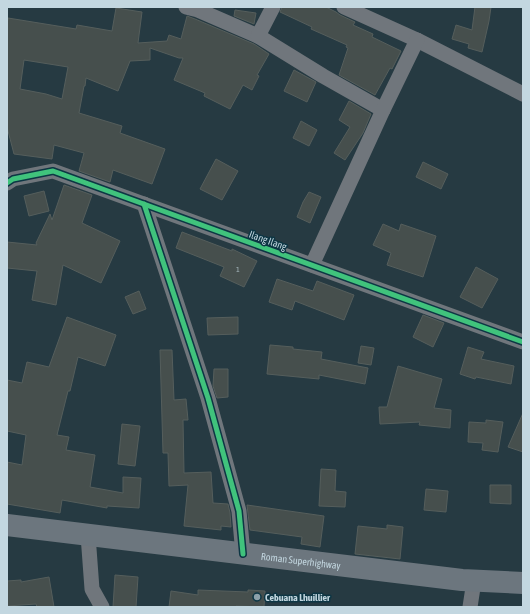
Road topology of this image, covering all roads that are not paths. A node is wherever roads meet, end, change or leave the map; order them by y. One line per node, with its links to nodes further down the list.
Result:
1 (186, 7): 4 (street)
2 (273, 7): 4 (street)
3 (344, 7): 5 (street)
4 (258, 36): 7 (street)
5 (417, 40): 6 (street); 7 (street)
6 (523, 94)
7 (383, 110): 10 (street)
8 (7, 183): 9 (street, Ilang Ilang)
9 (144, 204): 10 (street, Ilang Ilang); 14 (street)
10 (312, 265): 11 (street, Ilang Ilang)
11 (523, 342)
12 (7, 525): 13 (main road, Roman Superhighway)
13 (88, 535): 14 (main road, Roman Superhighway); 17 (street)
14 (243, 554): 15 (main road, Roman Superhighway)
15 (474, 581): 16 (main road, Roman Superhighway); 18 (street)
16 (523, 583)
17 (102, 607)
18 (470, 607)

